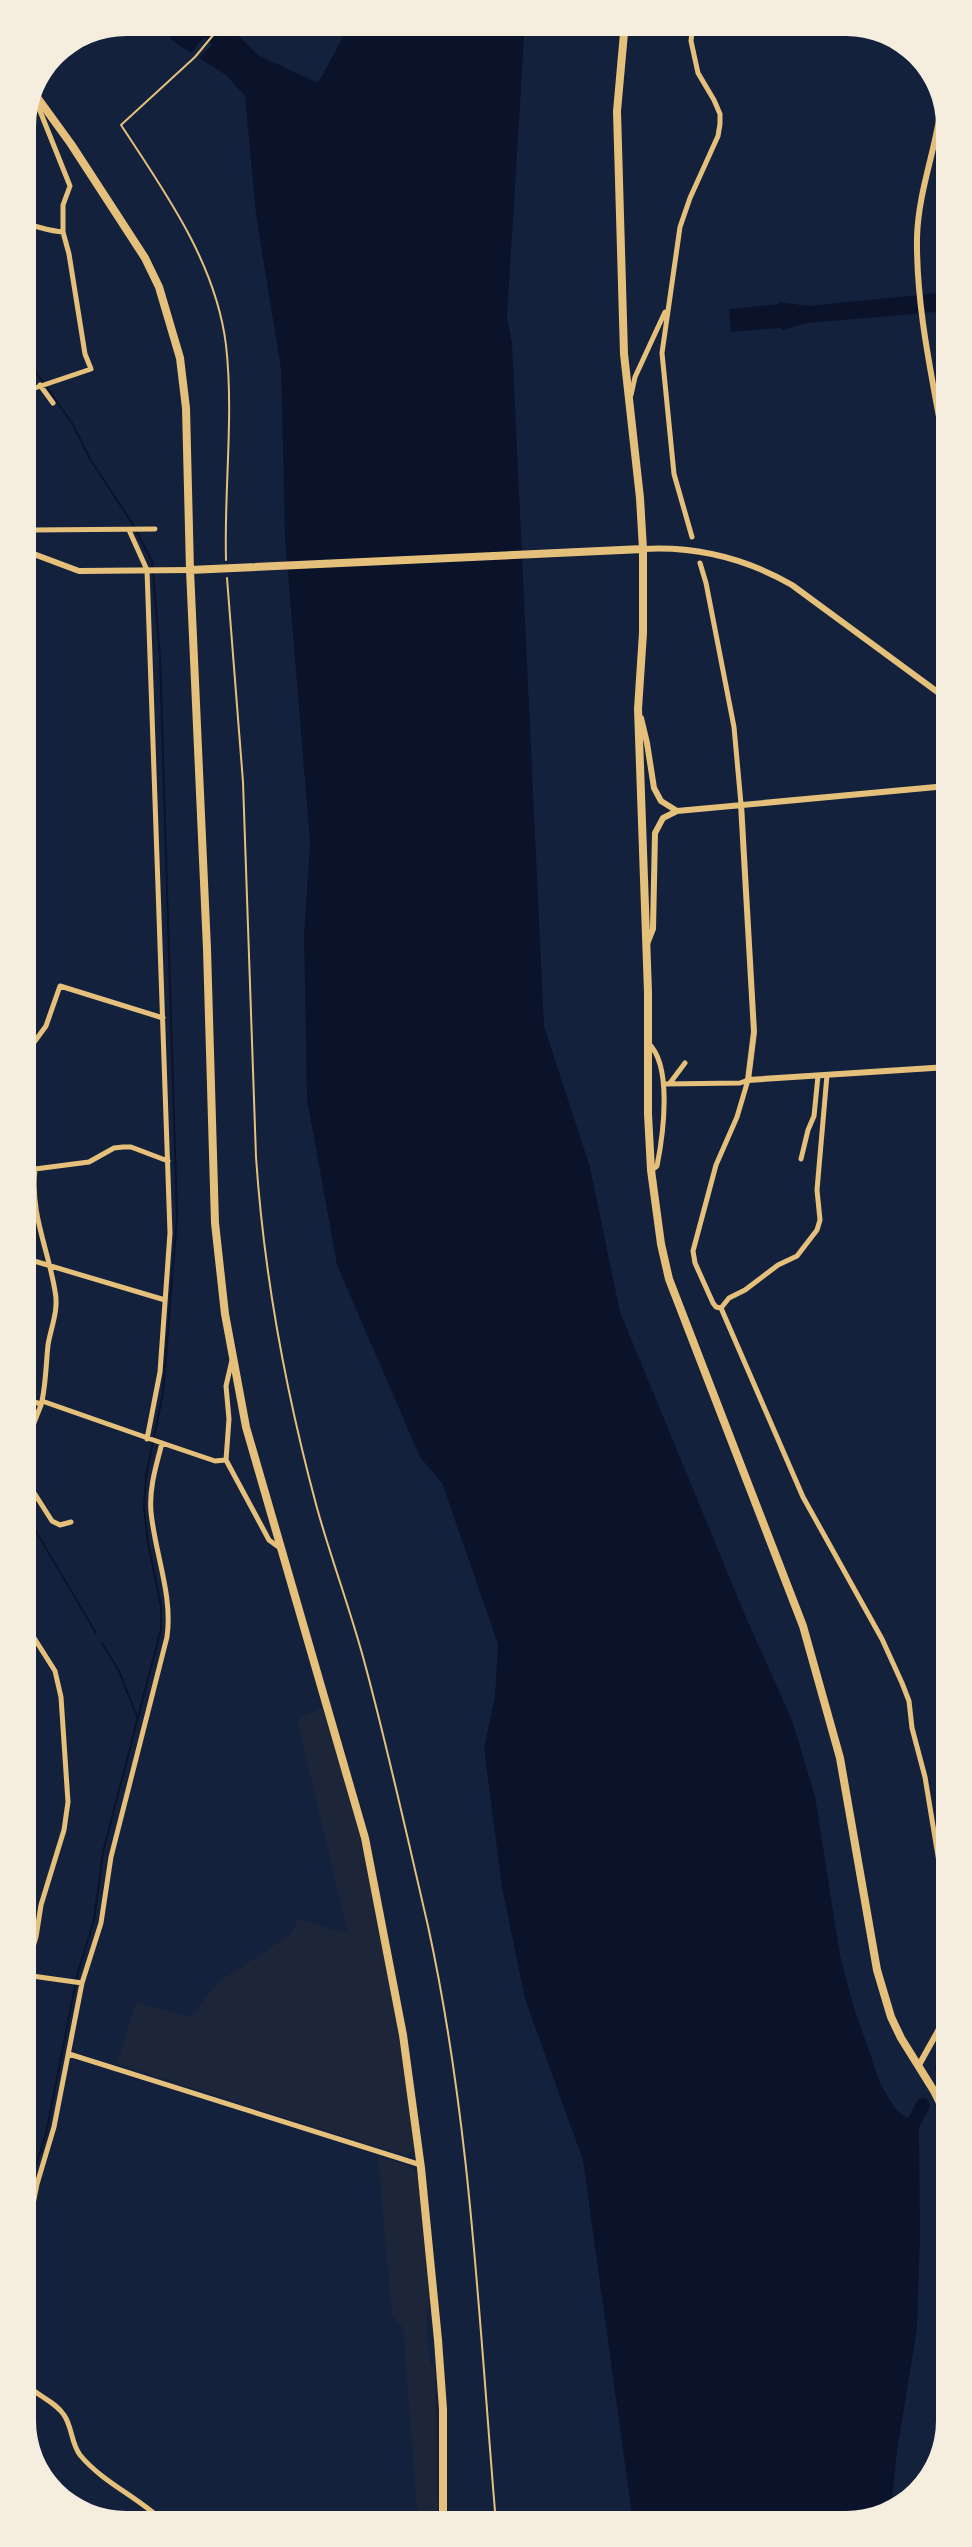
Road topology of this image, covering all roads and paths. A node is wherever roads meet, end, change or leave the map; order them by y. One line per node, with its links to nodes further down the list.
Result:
1 (212, 36): 71 (path)
2 (624, 36): 13 (main road)
3 (692, 36): 9 (street)
4 (39, 102): 22 (main road)
5 (39, 106): 8 (street)
6 (936, 127): 12 (street)
7 (36, 227): 8 (street)
8 (63, 232): 10 (street)
9 (667, 307): 13 (street); 18 (street)
10 (43, 384): 11 (street); 14 (street)
11 (36, 387)
12 (936, 395)
13 (629, 401): 19 (main road)
14 (53, 403)
15 (155, 529): 17 (street)
16 (36, 530): 17 (street)
17 (129, 530): 29 (street)
18 (692, 537)
19 (638, 549): 22 (main road); 23 (street); 24 (main road)
20 (36, 555): 22 (street)
21 (700, 563): 26 (street)
22 (194, 570): 47 (main road)
23 (936, 691)
24 (638, 709): 27 (street); 28 (main road)
25 (936, 787): 26 (street)
26 (741, 804): 27 (street); 36 (street)
27 (677, 811): 28 (street)
28 (646, 948): 31 (main road)
29 (163, 1018): 30 (street); 39 (street)
30 (36, 1040)
31 (648, 1043): 37 (street); 41 (main road)
32 (685, 1063): 37 (street)
33 (936, 1068): 34 (street)
34 (827, 1075): 35 (street); 46 (street)
35 (818, 1076): 36 (street); 38 (street)
36 (748, 1080): 37 (street); 46 (street)
37 (666, 1084): 41 (street)
38 (801, 1159)
39 (168, 1161): 40 (street); 45 (street)
40 (36, 1169)
41 (651, 1170): 64 (main road)
42 (36, 1207): 44 (street)
43 (36, 1262): 44 (street)
44 (50, 1266): 45 (street); 49 (street)
45 (165, 1300): 51 (street)
46 (721, 1308): 58 (street)
47 (232, 1359): 53 (street); 56 (main road)
48 (36, 1402): 49 (street)
49 (42, 1403): 50 (street); 51 (street)
50 (36, 1418)
51 (148, 1439): 52 (street)
52 (161, 1443): 53 (street); 61 (street)
53 (226, 1460): 56 (street)
54 (36, 1496): 55 (street)
55 (71, 1522)
56 (281, 1549): 66 (main road)
57 (36, 1641): 59 (street)
58 (936, 1844)
59 (36, 1937)
60 (36, 1976): 61 (street)
61 (82, 1983): 63 (street)
62 (936, 2034): 64 (street)
63 (69, 2054): 66 (street); 67 (street)
64 (919, 2065): 65 (main road)
65 (936, 2096)
66 (421, 2165): 70 (main road)
67 (36, 2189)
68 (36, 2391): 69 (street)
69 (153, 2511)
70 (443, 2511)
71 (495, 2511)

